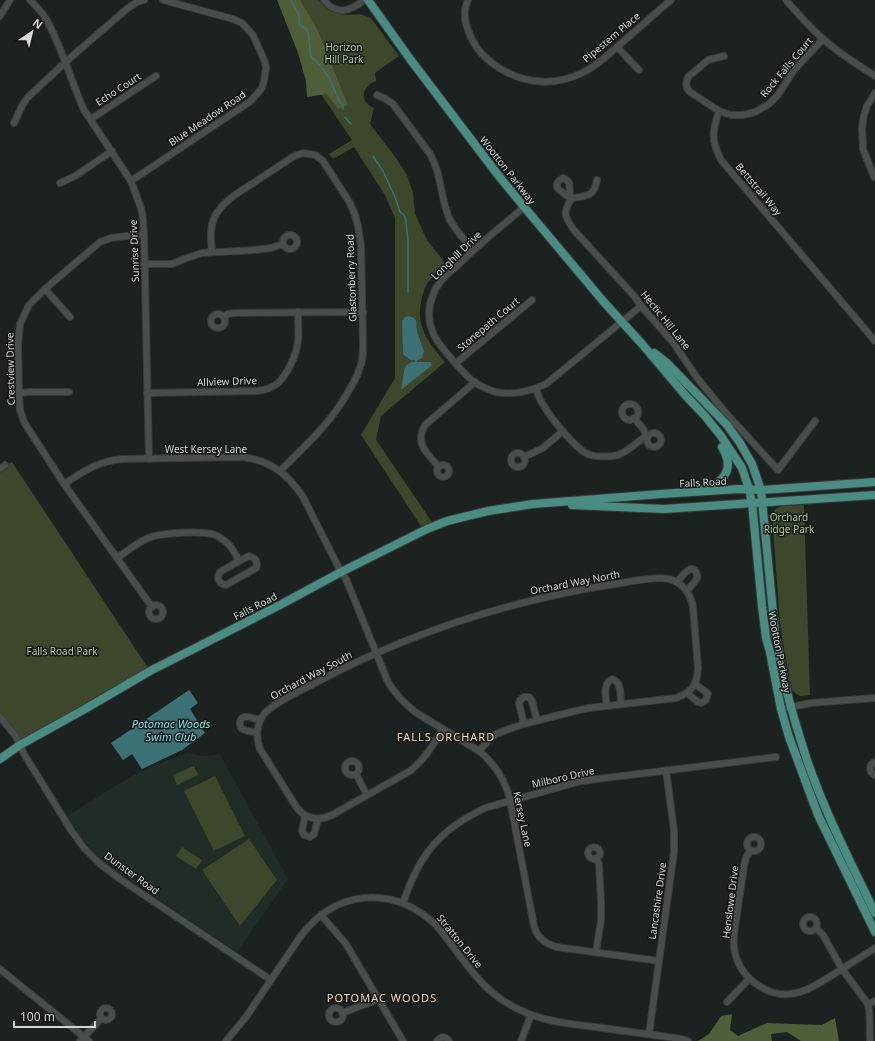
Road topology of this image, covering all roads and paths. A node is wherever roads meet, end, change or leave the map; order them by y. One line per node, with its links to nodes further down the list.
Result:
1 (10, 0): 11 (street)
2 (30, 0): 15 (street, Sunrise Drive)
3 (144, 0): 15 (street)
4 (163, 0): 27 (street, Blue Meadow Road)
5 (324, 0): 6 (street)
6 (364, 0)
7 (368, 0): 29 (main road, Wootton Parkway)
8 (468, 0): 13 (street, Pipestem Place)
9 (671, 0): 13 (street, Pipestem Place)
10 (786, 0): 12 (street)
11 (0, 16)
12 (823, 38): 18 (street); 21 (street, Rock Falls Court)
13 (617, 47): 16 (street)
14 (724, 56): 21 (street)
15 (65, 63): 22 (street, Sunrise Drive); 23 (street)
16 (639, 70)
17 (156, 76): 22 (street, Echo Court)
18 (875, 76)
19 (875, 94): 25 (street)
20 (377, 95): 32 (street)
21 (718, 111): 43 (street, Bettstrail Way)
22 (91, 119): 24 (street, Sunrise Drive)
23 (14, 123)
24 (112, 151): 27 (street, Sunrise Drive); 28 (street)
25 (874, 177)
26 (597, 180): 37 (street, Hectic Hill Lane)
27 (131, 181): 30 (street, Sunrise Drive)
28 (60, 183)
29 (524, 207): 32 (street, Longhill Drive); 42 (main road, Wootton Parkway)
30 (144, 234): 34 (street, Sunrise Drive); 35 (street, Crestview Drive)
31 (283, 244): 33 (street)
32 (473, 250): 45 (street, Longhill Drive)
33 (212, 252): 34 (street); 39 (street, Glastonberry Road)
34 (144, 264): 50 (street, Sunrise Drive)
35 (45, 289): 40 (street); 49 (street, Crestview Drive)
36 (532, 300): 45 (street, Stonepath Court)
37 (640, 306): 42 (street, Longhill Drive); 53 (street, Hectic Hill Lane)
38 (298, 312): 39 (street); 41 (street); 50 (street, Allview Drive)
39 (363, 312): 58 (street, Glastonberry Road)
40 (70, 317)
41 (224, 317)
42 (621, 321): 44 (main road, Wootton Parkway); 47 (street, Longhill Drive)
43 (875, 341)
44 (642, 344): 51 (main road, Wootton Parkway); 62 (main road, Wootton Parkway)
45 (456, 363): 46 (street, Longhill Drive)
46 (475, 382): 47 (street, Longhill Drive); 57 (street)
47 (536, 389): 54 (street)
48 (68, 392): 49 (street)
49 (19, 393): 60 (street, Crestview Drive)
50 (147, 393): 56 (street, Sunrise Drive)
51 (686, 396): 61 (main road, Wootton Parkway); 63 (main road)
52 (634, 418): 54 (street)
53 (815, 421)
54 (563, 431): 55 (street)
55 (524, 457)
56 (148, 459): 58 (street, West Kersey Lane); 60 (street, West Kersey Lane)
57 (439, 467)
58 (280, 471): 70 (street, West Kersey Lane)
59 (875, 482): 62 (main road, Falls Road)
60 (64, 484): 68 (street, Crestview Drive)
61 (749, 489): 62 (main road, Falls Road); 63 (main road, Falls Road); 66 (main road, Wootton Parkway)
62 (761, 490): 65 (main road, Wootton Parkway)
63 (684, 493): 67 (main road, Falls Road)
64 (875, 495): 65 (main road, Falls Road)
65 (763, 502): 66 (main road, Falls Road); 80 (main road, Wootton Parkway)
66 (752, 503): 67 (main road, Falls Road); 81 (main road, Wootton Parkway)
67 (533, 504): 70 (main road, Falls Road)
68 (117, 558): 69 (street); 73 (street, Crestview Drive)
69 (239, 561): 69 (street)
70 (341, 572): 74 (street, Kersey Lane); 88 (main road, Falls Road)
71 (677, 582): 72 (street); 72 (street); 74 (street, Orchard Way North)
72 (687, 591): 75 (street)
73 (152, 607)
74 (376, 653): 83 (street, Orchard Way South); 86 (street, Kersey Lane)
75 (695, 684): 76 (street); 76 (street)
76 (687, 693): 78 (street)
77 (875, 698): 80 (street)
78 (621, 704): 79 (street); 79 (street)
79 (607, 706): 84 (street)
80 (791, 707): 81 (street); 103 (main road, Wootton Parkway)
81 (781, 709): 106 (main road, Wootton Parkway)
82 (0, 717): 88 (street, Dunster Road)
83 (260, 720): 87 (street); 87 (street)
84 (537, 721): 85 (street); 85 (street)
85 (524, 724): 89 (street)
86 (443, 729): 89 (street, Kersey Lane); 96 (street)
87 (257, 732): 98 (street)
88 (20, 745): 91 (main road, Falls Road); 113 (street, Dunster Road)
89 (479, 751): 97 (street, Kersey Lane)
90 (776, 756): 93 (street, Milboro Drive)
91 (0, 759)
92 (875, 762): 95 (street)
93 (666, 770): 97 (street, Milboro Drive); 109 (street, Lancashire Drive)
94 (356, 774): 96 (street)
95 (875, 775)
96 (367, 795): 99 (street)
97 (510, 800): 102 (street, Milboro Drive); 108 (street, Kersey Lane)
98 (305, 816): 99 (street); 99 (street)
99 (318, 819)
100 (750, 850): 112 (street, Henslowe Drive)
101 (596, 858): 108 (street)
102 (403, 903): 104 (street, Stratton Drive); 118 (street, Stratton Drive)
103 (875, 913)
104 (321, 915): 113 (street, Stratton Drive); 114 (street)
105 (816, 928): 111 (street)
106 (875, 932)
107 (875, 948): 111 (street, Henslowe Drive)
108 (596, 952): 109 (street, Kersey Lane)
109 (659, 961): 120 (street, Lancashire Drive)
110 (0, 969): 121 (street)
111 (842, 969): 112 (street, Henslowe Drive); 116 (street)
112 (749, 979): 115 (street)
113 (271, 980): 122 (street, Stratton Drive)
114 (379, 999): 117 (street); 123 (street)
115 (727, 1002)
116 (872, 1002): 128 (street)
117 (342, 1013)
118 (531, 1015): 120 (street, Stratton Drive); 126 (street)
119 (101, 1019): 121 (street)
120 (649, 1034): 127 (street, Stratton Drive)
121 (84, 1040)
122 (226, 1041)
123 (403, 1041)
124 (437, 1041): 125 (street)
125 (449, 1041)
126 (521, 1041)
127 (688, 1041)
128 (870, 1041)

